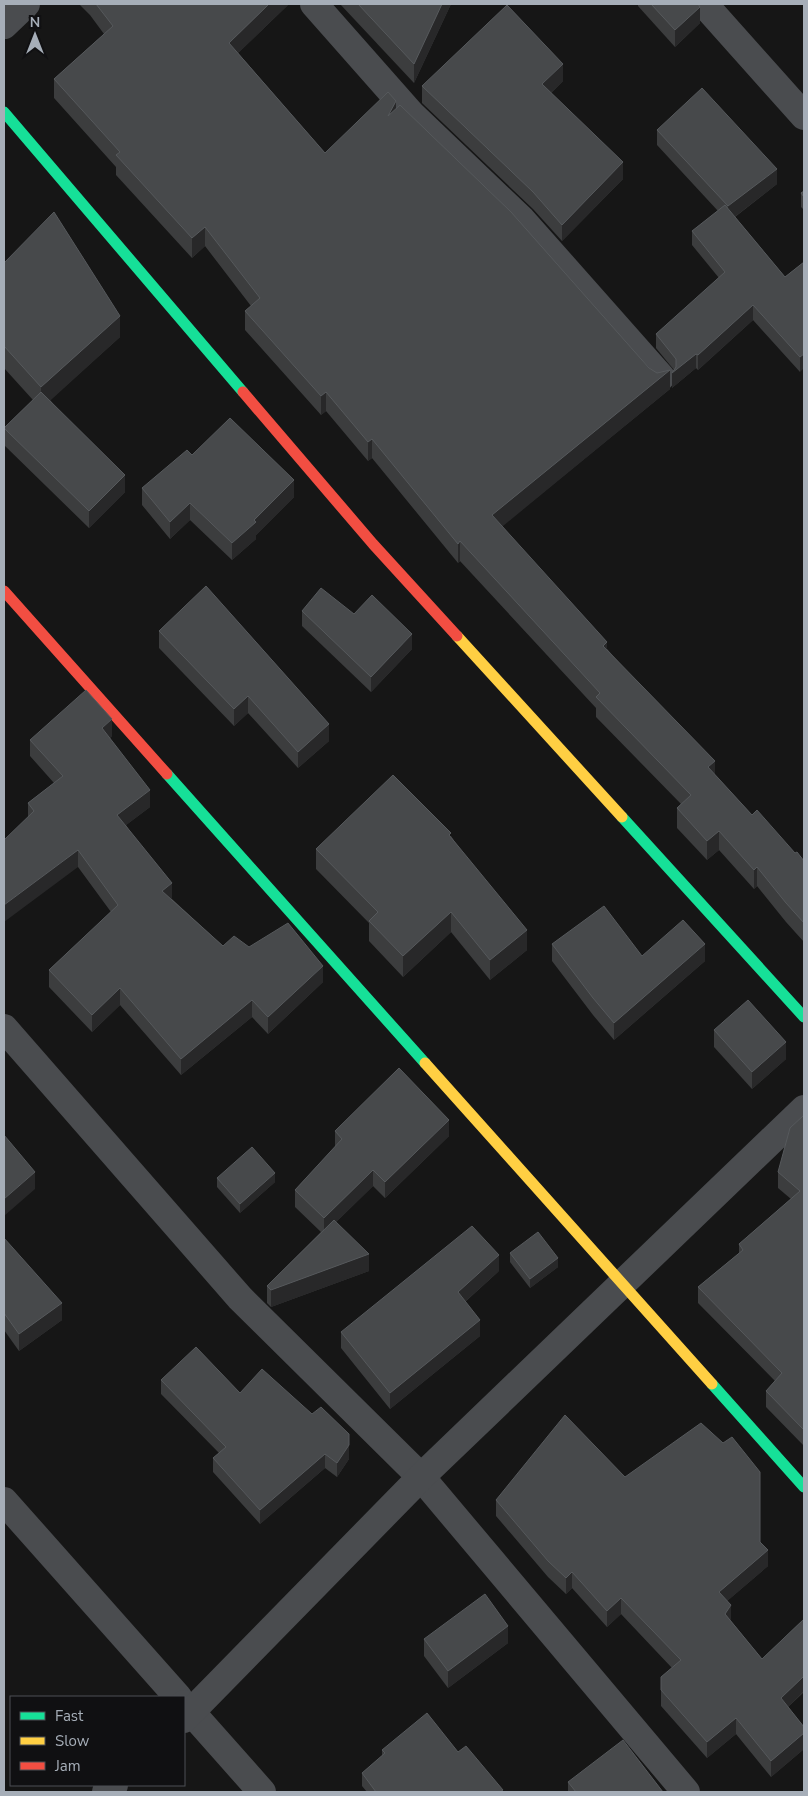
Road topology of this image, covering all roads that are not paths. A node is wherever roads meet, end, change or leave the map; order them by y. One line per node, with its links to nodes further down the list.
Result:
1 (26, 4): 4 (street)
2 (314, 4): 7 (street)
3 (704, 4): 6 (street)
4 (4, 25)
5 (4, 112): 9 (street)
6 (804, 116)
7 (661, 377)
8 (4, 591): 12 (street)
9 (804, 1017)
10 (4, 1028): 13 (street)
11 (804, 1110): 12 (street)
12 (623, 1283): 13 (street); 14 (street)
13 (421, 1477): 17 (street); 20 (street)
14 (804, 1487)
15 (4, 1501): 16 (street)
16 (174, 1696)
17 (185, 1707)
18 (185, 1709): 19 (street)
19 (262, 1792)
20 (686, 1792)

